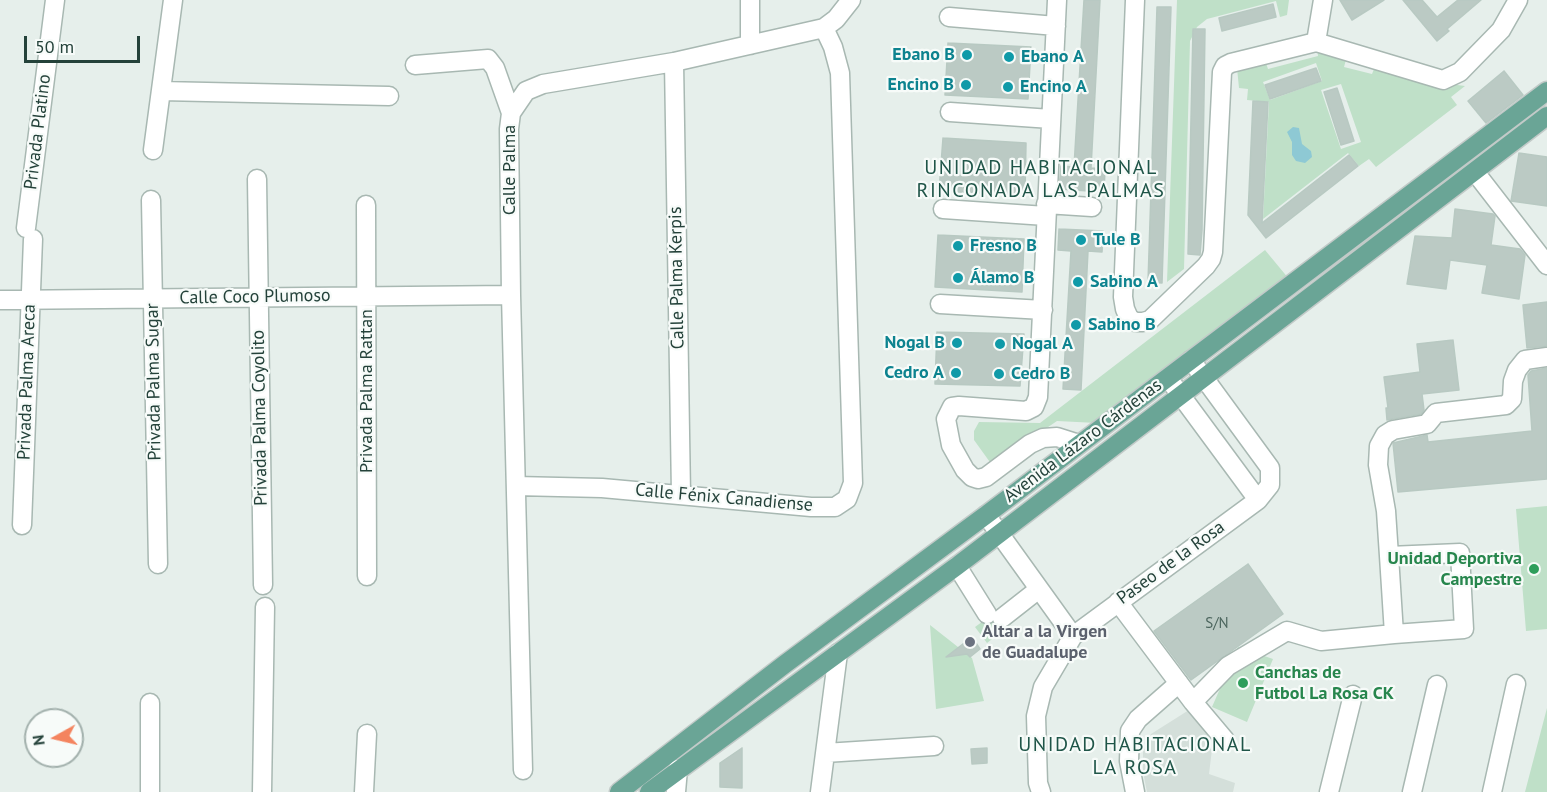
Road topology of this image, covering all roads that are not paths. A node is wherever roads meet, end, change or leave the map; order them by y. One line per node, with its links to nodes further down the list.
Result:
1 (55, 0): 32 (street, Privada Platino)
2 (173, 0): 16 (street)
3 (750, 0): 13 (street)
4 (851, 0): 11 (street)
5 (1057, 0): 10 (street)
6 (1135, 0): 12 (street)
7 (1323, 0): 12 (street)
8 (1518, 0): 12 (street)
9 (950, 17): 10 (street)
10 (1056, 26): 22 (street)
11 (824, 28): 13 (street, Calle Palma); 49 (street, Calle Fénix Canadiense)
12 (1316, 42)
13 (750, 45): 14 (street, Calle Palma)
14 (674, 62): 21 (street, Calle Palma); 49 (street, Calle Palma Kerpis)
15 (415, 65): 21 (street)
16 (161, 91): 18 (street); 24 (street)
17 (1547, 91): 19 (main road, Avenida Lázaro Cárdenas)
18 (389, 96)
19 (1531, 103): 23 (street); 43 (main road, Avenida Lázaro Cárdenas)
20 (950, 112): 22 (street)
21 (511, 113): 34 (street, Calle Palma)
22 (1051, 119): 31 (street)
23 (1546, 120): 25 (main road, Avenida Lázaro Cárdenas)
24 (153, 150)
25 (1475, 172): 33 (street); 44 (main road, Avenida Lázaro Cárdenas)
26 (257, 179): 36 (street, Privada Palma Coyolito)
27 (151, 200): 37 (street, Privada Palma Sugar)
28 (366, 205): 35 (street, Privada Palma Rattan)
29 (1092, 207): 31 (street)
30 (944, 209): 31 (street)
31 (1046, 210): 41 (street)
32 (30, 233): 38 (street, Privada Palma Areca)
33 (1547, 265)
34 (511, 295): 35 (street, Calle Coco Plumoso); 48 (street, Calle Palma)
35 (367, 296): 36 (street, Calle Coco Plumoso); 57 (street, Privada Palma Rattan)
36 (259, 297): 37 (street, Calle Coco Plumoso); 58 (street, Privada Palma Coyolito)
37 (153, 298): 38 (street, Calle Coco Plumoso); 55 (street, Privada Palma Sugar)
38 (31, 299): 39 (street, Calle Coco Plumoso); 52 (street, Privada Palma Areca)
39 (0, 300)
40 (940, 304): 41 (street)
41 (1044, 310): 47 (street)
42 (1547, 357): 54 (street)
43 (1191, 360): 44 (street, Paseo de la Rosa); 45 (main road, Avenida Lázaro Cárdenas)
44 (1204, 377): 46 (main road, Avenida Lázaro Cárdenas); 50 (street, Paseo de la Rosa)
45 (1168, 378): 46 (street); 47 (main road, Avenida Lázaro Cárdenas)
46 (1181, 395): 50 (street); 53 (main road, Avenida Lázaro Cárdenas)
47 (1079, 444): 51 (main road, Avenida Lázaro Cárdenas)
48 (516, 486): 49 (street, Calle Fénix Canadiense); 76 (street)
49 (681, 494)
50 (1258, 500): 60 (street, Paseo de la Rosa)
51 (986, 515): 53 (street); 80 (main road, Avenida Lázaro Cárdenas)
52 (22, 525)
53 (999, 534): 56 (main road, Avenida Lázaro Cárdenas); 59 (street)
54 (1389, 556): 62 (street); 62 (street)
55 (158, 564)
56 (957, 566): 59 (street); 64 (main road, Avenida Lázaro Cárdenas)
57 (367, 576)
58 (263, 585)
59 (1039, 589): 63 (street)
60 (1118, 602): 63 (street, Paseo de la Rosa); 65 (street)
61 (265, 607): 78 (street)
62 (1394, 634): 69 (street)
63 (1073, 636): 84 (street, Paseo de la Rosa)
64 (837, 653): 74 (street); 75 (main road, Avenida Lázaro Cárdenas)
65 (1179, 683): 69 (street); 85 (street)
66 (1516, 684): 88 (street)
67 (1437, 685): 87 (street)
68 (1353, 695): 86 (street)
69 (1193, 702): 72 (street)
70 (150, 703): 77 (street)
71 (367, 734): 79 (street)
72 (1224, 740)
73 (934, 746): 74 (street)
74 (825, 753): 83 (street)
75 (678, 769): 81 (main road, Avenida Lázaro Cárdenas); 82 (street)
76 (523, 770)
77 (150, 792)
78 (262, 792)
79 (364, 792)
80 (619, 792)
81 (649, 792)
82 (676, 792)
83 (820, 792)
84 (1041, 792)
85 (1135, 792)
86 (1329, 792)
87 (1412, 792)
88 (1492, 792)

